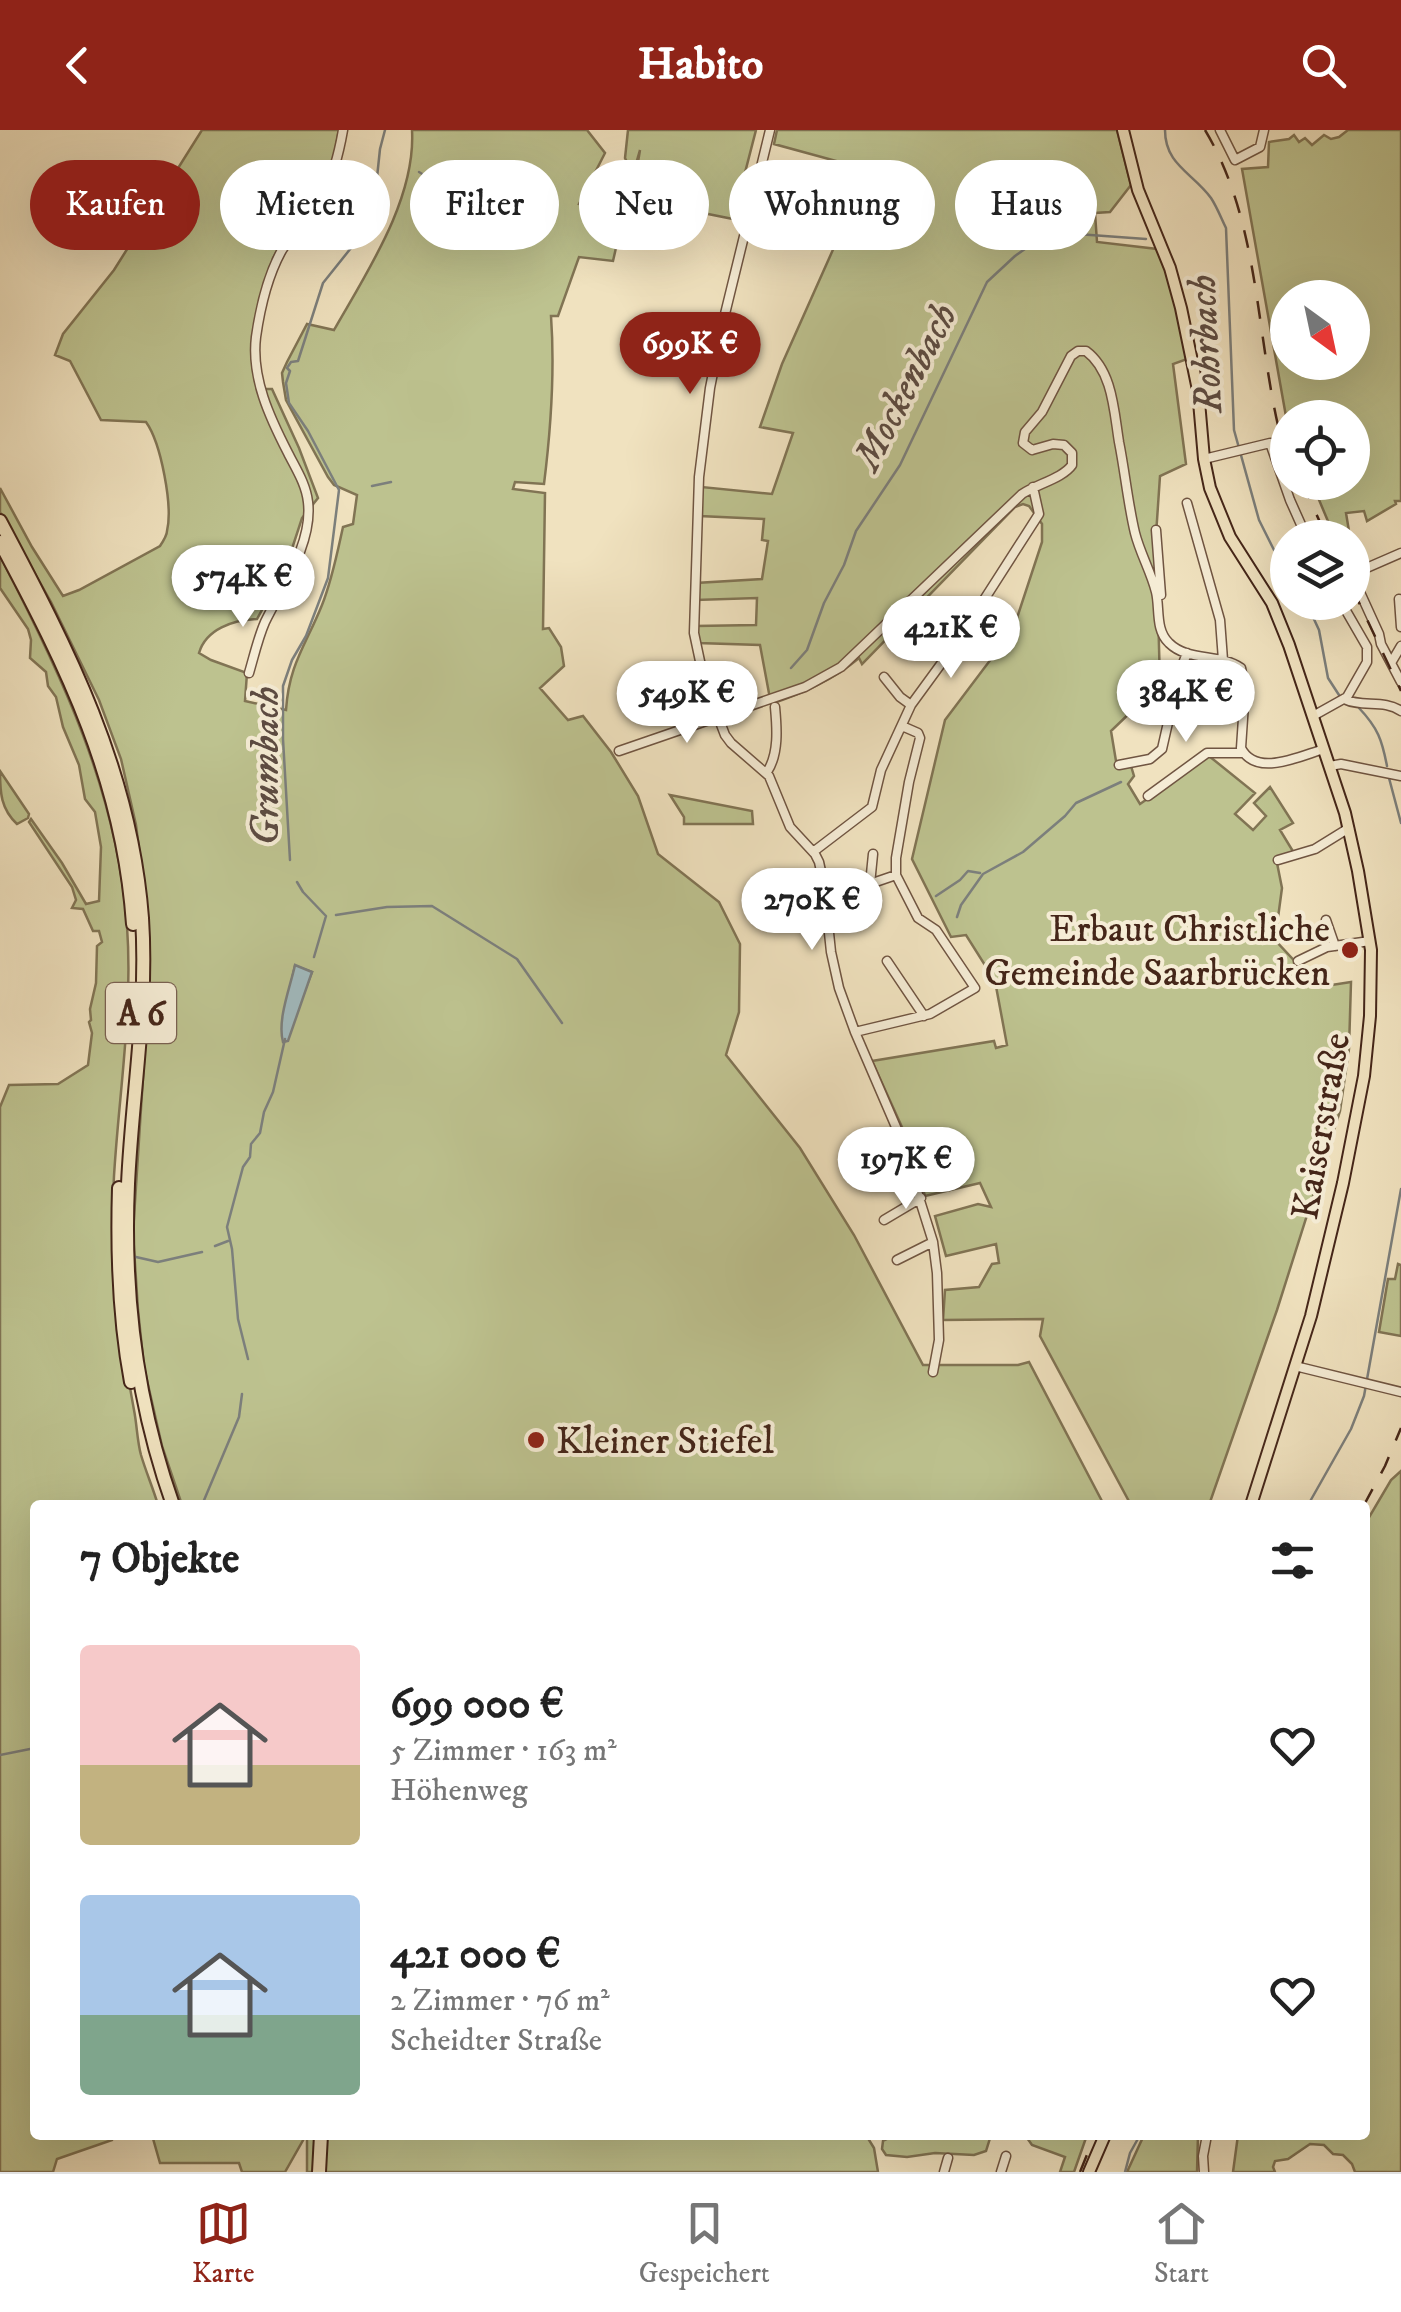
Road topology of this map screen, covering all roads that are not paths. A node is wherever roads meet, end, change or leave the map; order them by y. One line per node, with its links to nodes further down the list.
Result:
1 (343, 130): 24 (street)
2 (770, 130): 34 (street)
3 (1122, 130): 6 (main road, Kaiserstraße)
4 (1220, 130): 5 (street)
5 (1264, 130)
6 (1204, 459): 9 (street); 35 (main road, Kaiserstraße)
7 (1033, 487): 16 (street); 29 (street); 34 (street)
8 (1187, 503): 22 (street)
9 (1298, 520)
10 (0, 521): 67 (highway, A 6)
11 (1156, 530): 16 (street)
12 (0, 542): 67 (highway, A 6)
13 (1401, 553): 14 (street)
14 (1370, 567)
15 (1399, 599): 19 (street)
16 (1158, 609): 21 (street)
17 (1370, 614): 23 (street)
18 (1352, 620): 28 (street)
19 (1401, 627)
20 (1401, 646): 23 (street)
21 (1187, 653): 22 (street); 31 (street)
22 (1223, 660): 40 (street)
23 (1391, 662): 27 (street)
24 (249, 673)
25 (884, 678): 29 (street)
26 (1203, 682): 33 (street)
27 (1401, 682)
28 (1344, 699): 32 (street); 35 (street)
29 (911, 705): 37 (street)
30 (775, 707): 43 (street)
31 (1171, 711): 33 (street); 41 (street)
32 (1401, 711)
33 (1192, 713): 36 (street)
34 (719, 714): 39 (street); 43 (street)
35 (1313, 716): 38 (main road, Kaiserstraße)
36 (1221, 717)
37 (902, 726): 47 (street); 50 (street)
38 (1324, 749): 40 (street); 42 (main road, Kaiserstraße)
39 (619, 750)
40 (1242, 753): 45 (street)
41 (1120, 765)
42 (1330, 766): 44 (street); 46 (main road, Kaiserstraße)
43 (767, 772): 47 (street)
44 (1401, 776)
45 (1148, 796)
46 (1349, 828): 49 (street); 54 (main road, Kaiserstraße)
47 (814, 852): 52 (street)
48 (873, 854): 51 (street)
49 (1278, 860)
50 (896, 875): 51 (street); 58 (street)
51 (870, 884): 52 (street)
52 (824, 885): 59 (street)
53 (1326, 920): 55 (street)
54 (1370, 941): 55 (street); 64 (main road, Kaiserstraße)
55 (1335, 946): 57 (street)
56 (887, 961): 58 (street)
57 (1298, 962)
58 (924, 1016): 59 (street)
59 (855, 1032): 60 (street)
60 (921, 1198): 61 (street); 62 (street)
61 (884, 1220)
62 (934, 1242): 63 (street); 65 (street)
63 (897, 1260)
64 (1295, 1366): 66 (street); 70 (main road, Kaiserstraße)
65 (933, 1372)
66 (1401, 1392)
67 (150, 1448): 68 (highway, A 6); 69 (highway, A 6)
68 (164, 1500)
69 (171, 1500)
70 (1253, 1500)
71 (321, 2140): 77 (highway)
72 (329, 2140): 78 (highway)
73 (1103, 2140): 81 (main road)
74 (1206, 2140): 82 (street)
75 (1006, 2156): 80 (street)
76 (948, 2158): 79 (street)
77 (319, 2172)
78 (327, 2172)
79 (944, 2172)
80 (1001, 2172)
81 (1088, 2172)
82 (1204, 2172)

